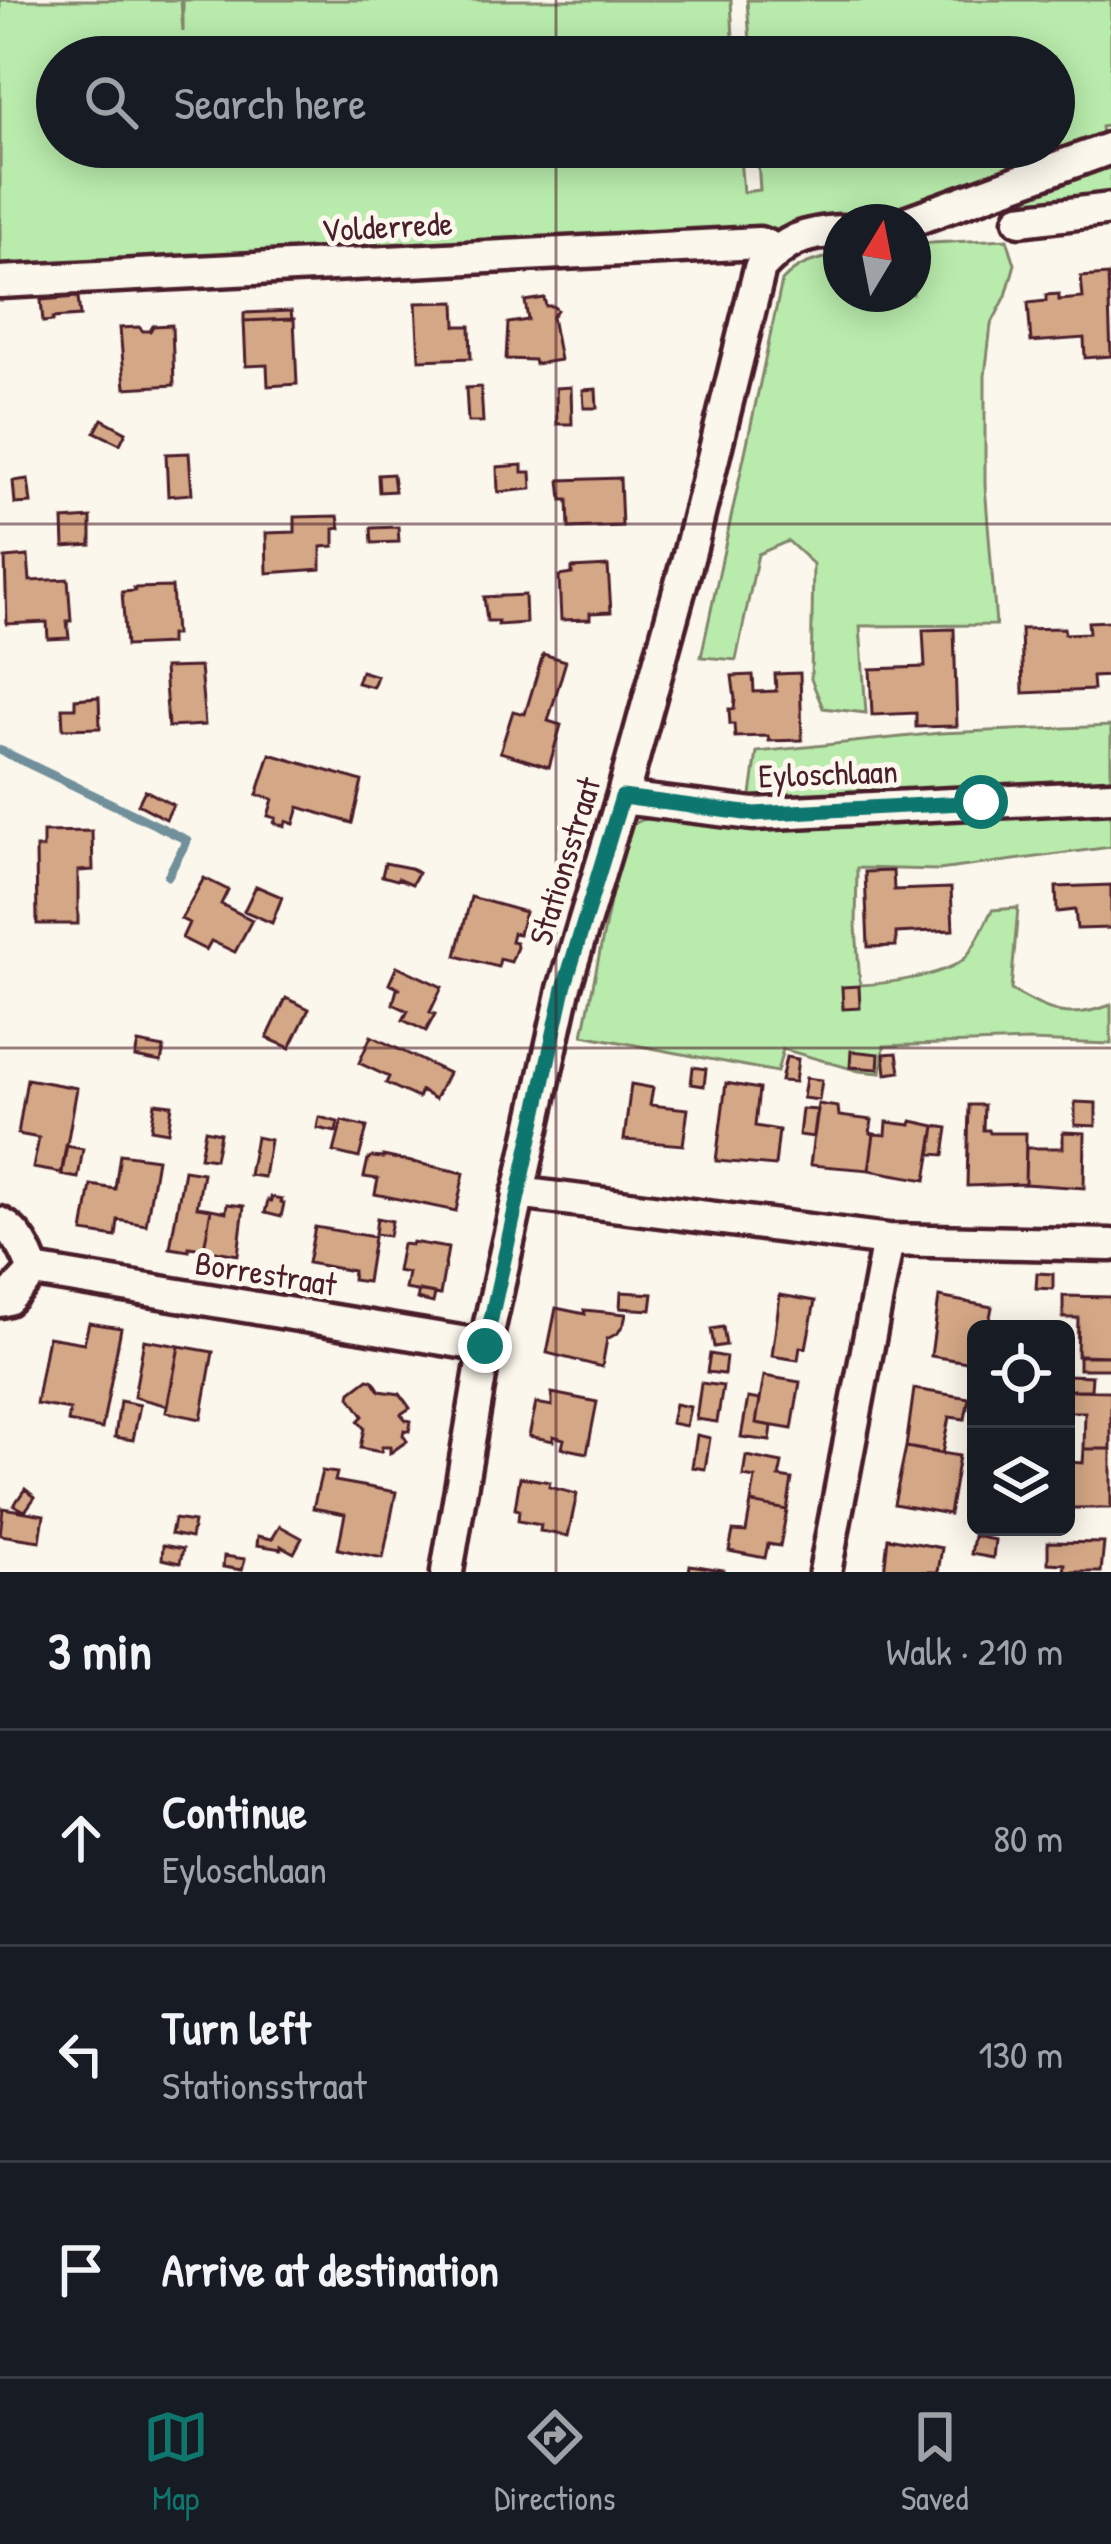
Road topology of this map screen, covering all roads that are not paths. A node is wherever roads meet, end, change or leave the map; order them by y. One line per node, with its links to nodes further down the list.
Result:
1 (1111, 148): 2 (street)
2 (1075, 161)
3 (1056, 168): 5 (street)
4 (1111, 209): 6 (street)
5 (931, 213)
6 (1019, 220)
7 (823, 232): 8 (street)
8 (777, 250): 9 (street, Volderrede); 11 (street, Stationsstraat)
9 (0, 282)
10 (1111, 796): 11 (street, Eyloschlaan)
11 (622, 797): 12 (street, Stationsstraat)
12 (518, 1192): 14 (street); 18 (street, Stationsstraat)
13 (0, 1223): 16 (street)
14 (888, 1240): 15 (street); 20 (street)
15 (1111, 1245)
16 (34, 1271): 17 (street); 18 (street, Borrestraat)
17 (0, 1301)
18 (485, 1346): 19 (street, Stationsstraat)
19 (446, 1572)
20 (825, 1572)

